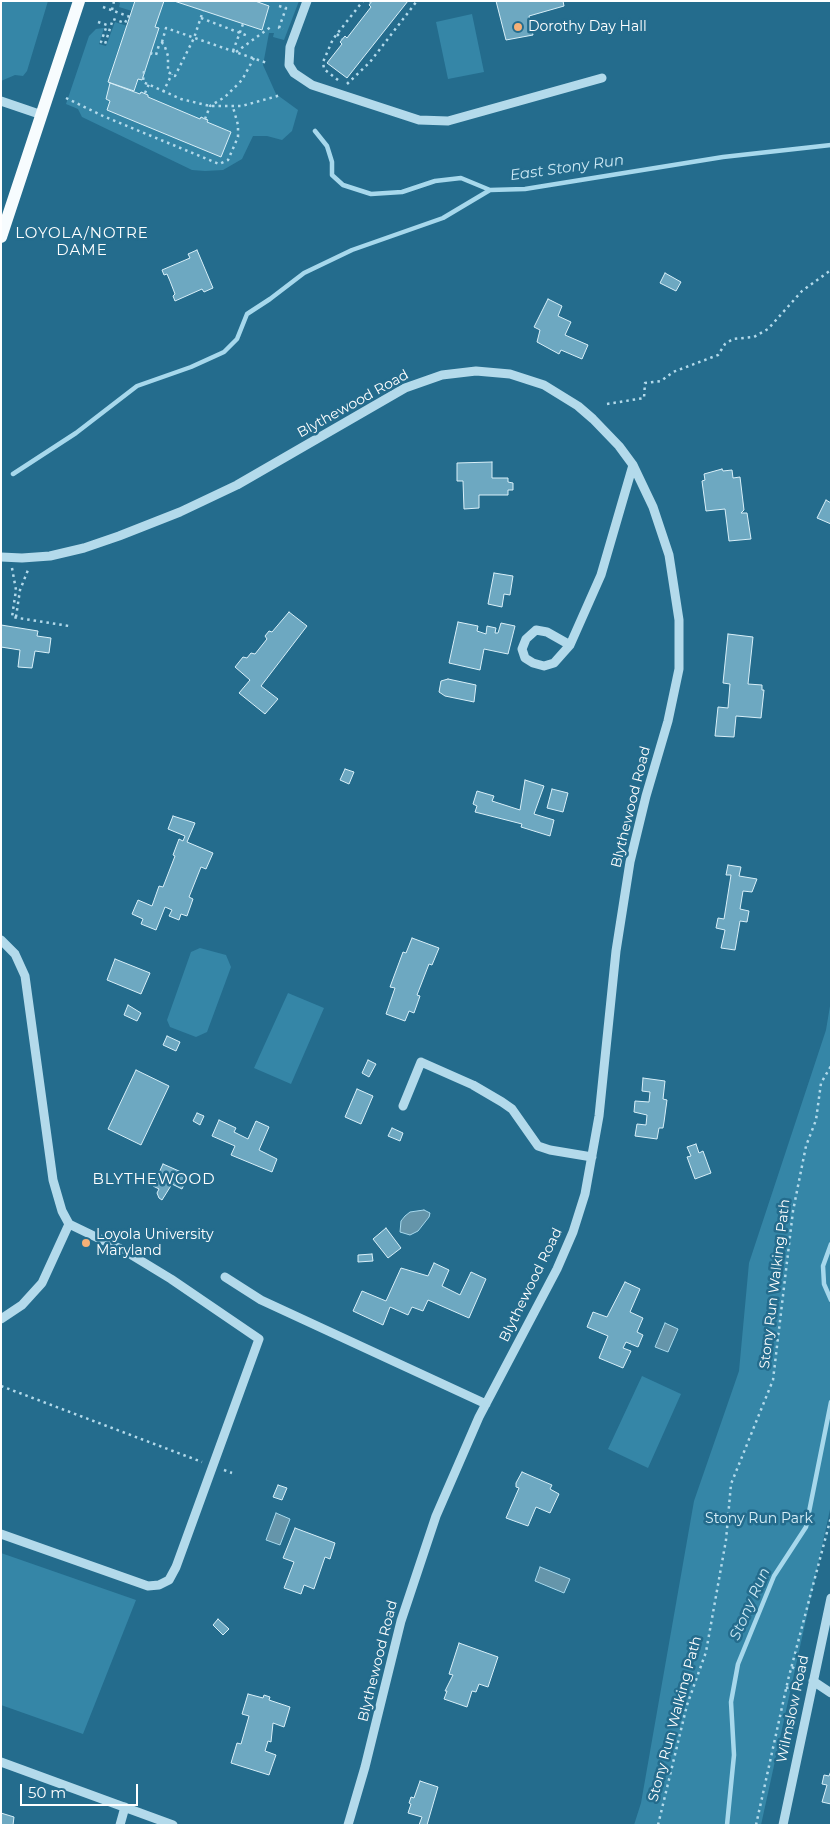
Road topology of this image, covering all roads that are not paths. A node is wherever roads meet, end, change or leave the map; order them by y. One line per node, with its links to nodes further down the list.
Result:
1 (79, 1): 5 (main road)
2 (307, 1): 3 (street)
3 (602, 78)
4 (1, 101): 5 (street)
5 (42, 115): 6 (main road)
6 (1, 237)
7 (633, 465): 8 (street, Blythewood Road); 9 (street); 12 (street, Blythewood Road)
8 (5, 557)
9 (570, 645): 9 (street)
10 (1, 940): 13 (street)
11 (403, 1106): 12 (street)
12 (592, 1157): 16 (street, Blythewood Road)
13 (69, 1224): 15 (street); 17 (street)
14 (225, 1277): 16 (street)
15 (1, 1319)
16 (486, 1404): 25 (street, Blythewood Road)
17 (1, 1534)
18 (831, 1598): 19 (street, Wilmslow Road)
19 (814, 1681): 20 (street); 26 (street, Wilmslow Road)
20 (831, 1693)
21 (1, 1762): 22 (street)
22 (125, 1807): 23 (street); 24 (street)
23 (120, 1825)
24 (174, 1825)
25 (348, 1825)
26 (783, 1825)

